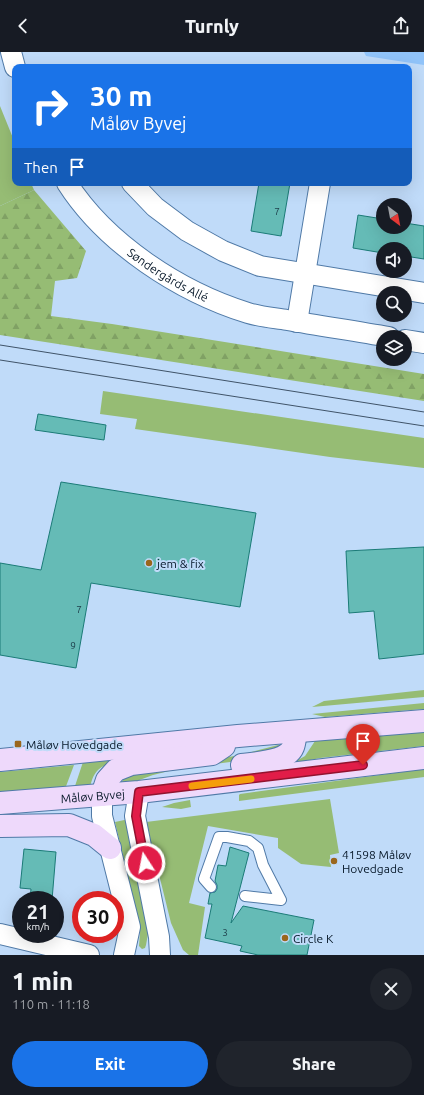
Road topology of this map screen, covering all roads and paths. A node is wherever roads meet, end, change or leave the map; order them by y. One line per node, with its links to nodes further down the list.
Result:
1 (12, 52): 2 (street)
2 (15, 64)
3 (69, 186): 8 (street, Søndergårds Allé)
4 (135, 186): 6 (street)
5 (320, 186): 6 (street)
6 (305, 274): 7 (street); 8 (street)
7 (424, 293)
8 (297, 322): 9 (street, Søndergårds Allé)
9 (376, 335)
10 (412, 341): 11 (street)
11 (424, 343)
12 (424, 721): 13 (main road)
13 (296, 732): 14 (main road); 17 (main road)
14 (238, 736): 16 (main road); 19 (main road)
15 (424, 758): 17 (main road, Måløv Byvej)
16 (0, 760)
17 (163, 789): 18 (main road, Måløv Byvej)
18 (139, 792): 19 (main road, Måløv Byvej); 28 (street)
19 (102, 795): 20 (main road, Måløv Byvej); 22 (street)
20 (0, 803)
21 (0, 826): 22 (main road)
22 (110, 848): 27 (street)
23 (211, 887): 24 (lane)
24 (245, 896)
25 (0, 934): 26 (street)
26 (89, 955)
27 (124, 955)
28 (160, 955)

